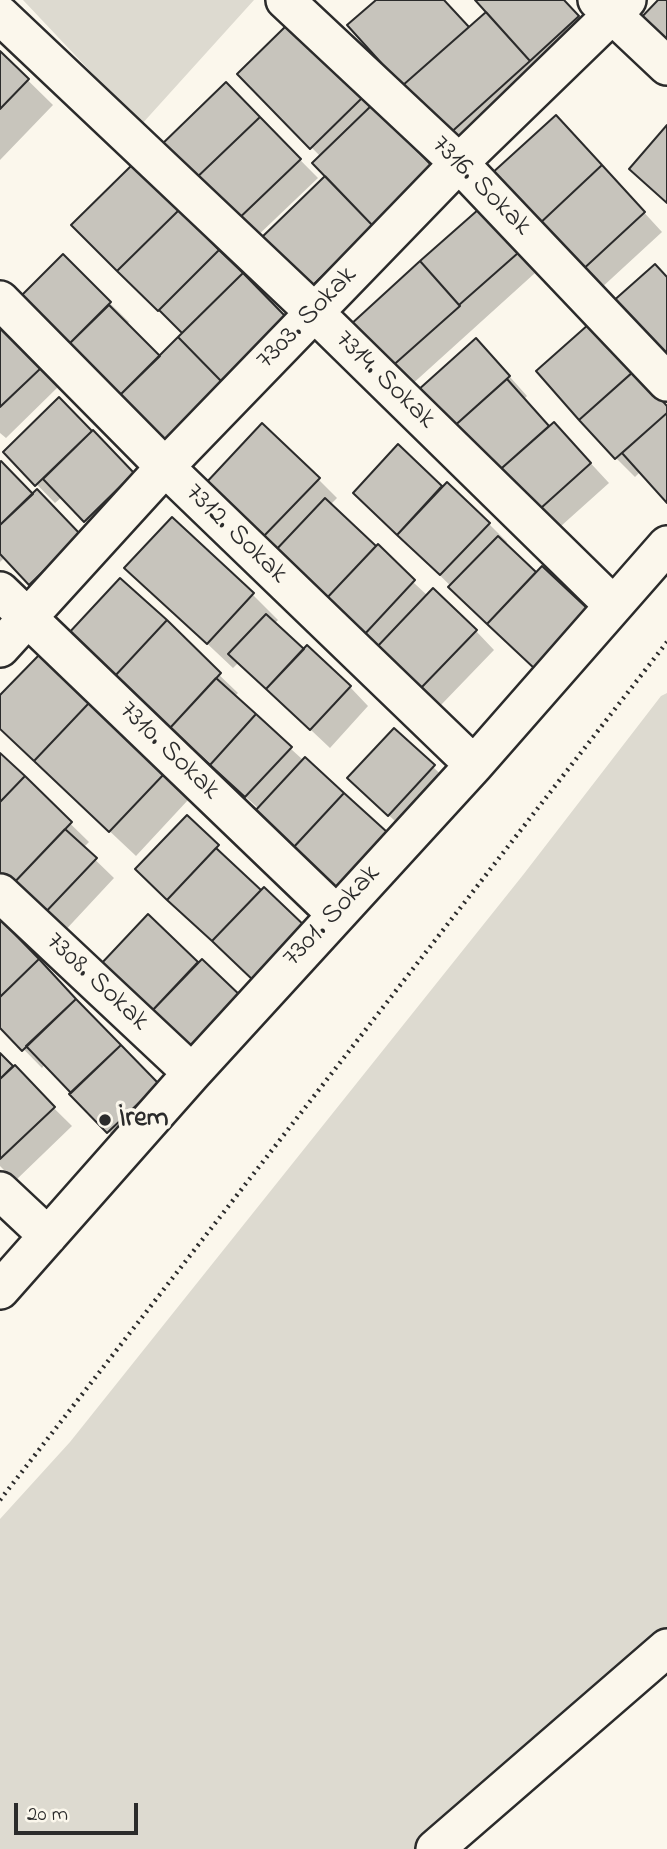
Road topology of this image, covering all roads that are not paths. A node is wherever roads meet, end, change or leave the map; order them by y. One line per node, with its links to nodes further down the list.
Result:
1 (285, 0): 5 (street, 7316. Sokak)
2 (613, 5): 4 (street); 5 (street, 7303. Sokak)
3 (0, 15): 7 (street, 7314. Sokak)
4 (667, 66)
5 (458, 163): 7 (street, 7303. Sokak); 8 (street, 7316. Sokak)
6 (0, 300): 9 (street, 7312. Sokak)
7 (314, 312): 9 (street, 7303. Sokak); 12 (street, 7314. Sokak)
8 (667, 382)
9 (165, 467): 13 (street, 7303. Sokak); 15 (street, 7312. Sokak)
10 (667, 545): 12 (street, 7301. Sokak)
11 (0, 591): 13 (street, 7310. Sokak)
12 (613, 605): 15 (street, 7301. Sokak)
13 (29, 618): 14 (street, 7303. Sokak); 17 (street, 7310. Sokak)
14 (0, 648)
15 (474, 765): 17 (street, 7301. Sokak)
16 (0, 893): 18 (street, 7308. Sokak)
17 (336, 914): 18 (street, 7301. Sokak)
18 (192, 1073): 20 (street, 7301. Sokak)
19 (0, 1191): 20 (street)
20 (48, 1236): 21 (street, 7301. Sokak)
21 (0, 1290)
22 (667, 1648): 23 (street)
23 (435, 1849)

